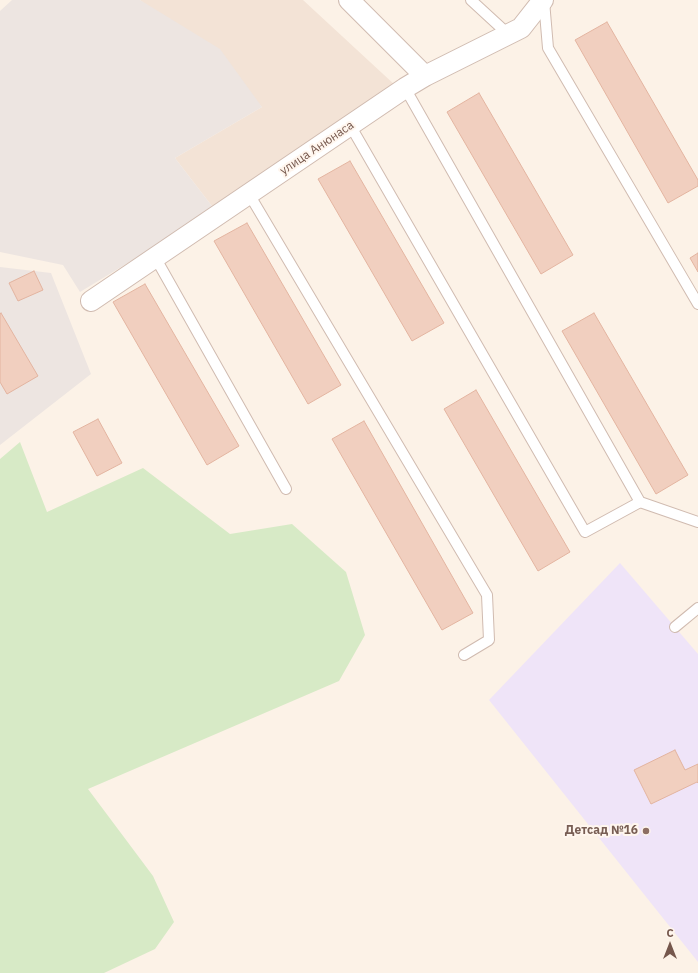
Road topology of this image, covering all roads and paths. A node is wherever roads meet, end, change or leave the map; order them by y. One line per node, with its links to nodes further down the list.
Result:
1 (349, 0): 5 (street)
2 (471, 0): 4 (lane)
3 (543, 0): 4 (street, улица Анюнаса); 11 (lane)
4 (508, 35): 5 (street, улица Анюнаса)
5 (425, 76): 6 (street, улица Анюнаса)
6 (406, 88): 7 (street, улица Анюнаса); 13 (lane)
7 (350, 125): 8 (street, улица Анюнаса); 13 (lane)
8 (249, 194): 9 (street, улица Анюнаса); 17 (lane)
9 (155, 257): 10 (street, улица Анюнаса); 12 (lane)
10 (91, 301)
11 (698, 304)
12 (286, 489)
13 (640, 502): 14 (lane)
14 (698, 522)
15 (698, 608): 16 (lane)
16 (675, 627)
17 (464, 655)

